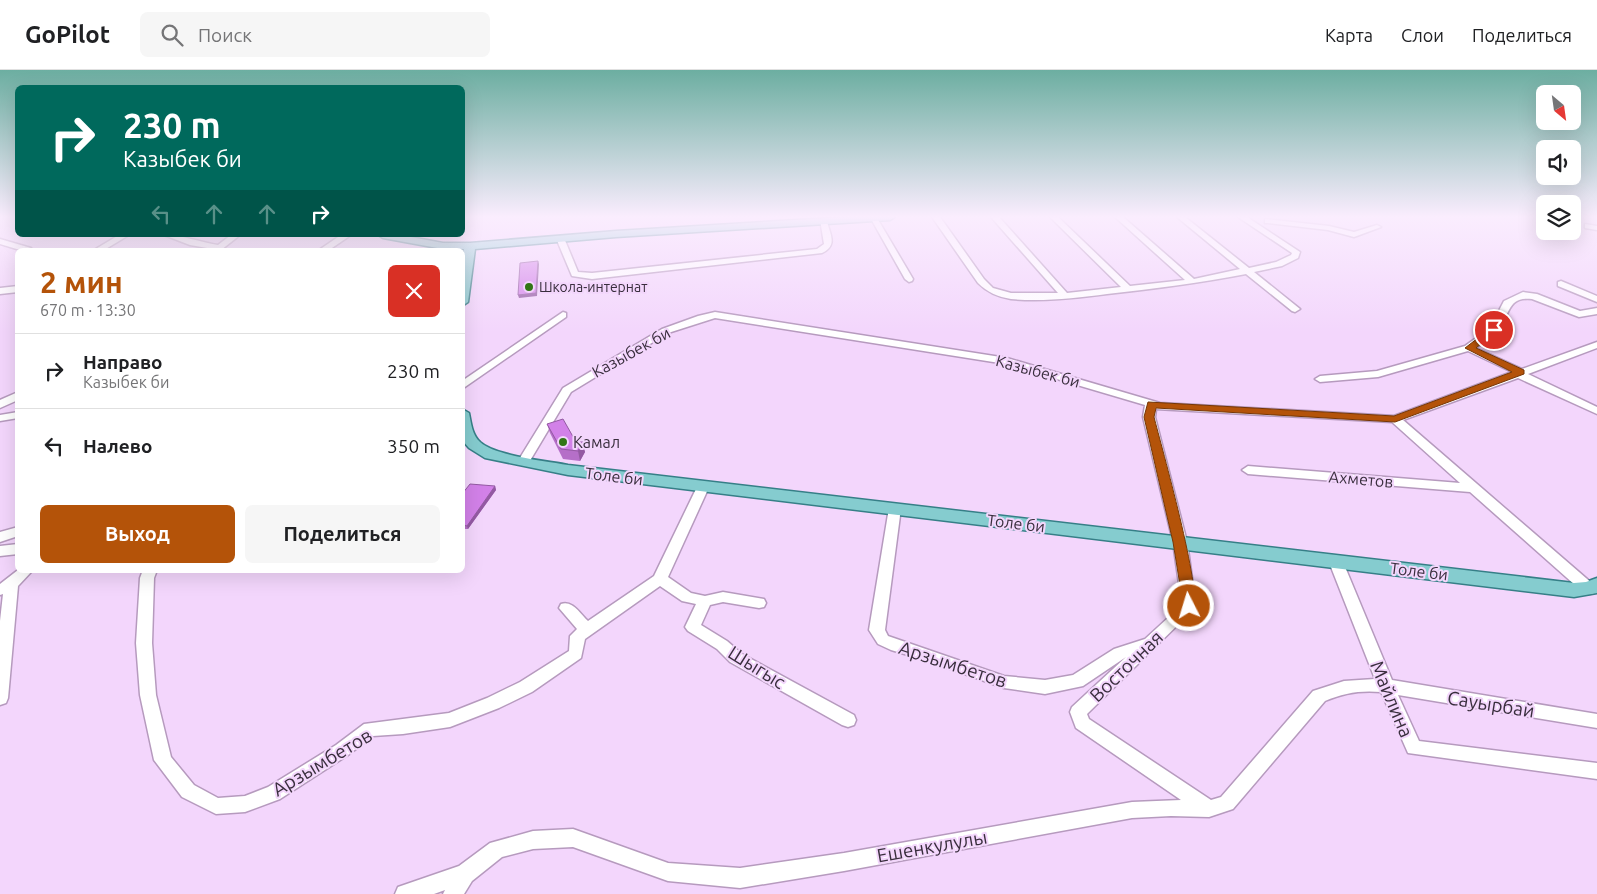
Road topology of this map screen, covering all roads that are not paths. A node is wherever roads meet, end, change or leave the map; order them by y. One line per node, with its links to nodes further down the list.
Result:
1 (567, 255): 2 (street)
2 (779, 255)
3 (895, 255): 11 (street)
4 (963, 255): 17 (street)
5 (1029, 255): 17 (street)
6 (1094, 255): 15 (street)
7 (1162, 255): 12 (street)
8 (1230, 255): 10 (street)
9 (1295, 255): 10 (street)
10 (1248, 270): 12 (street); 19 (street)
11 (909, 278)
12 (1192, 282): 15 (street)
13 (1561, 284): 18 (street)
14 (15, 289): 16 (street)
15 (1129, 290): 17 (street)
16 (0, 291)
17 (1065, 296)
18 (1597, 299)
19 (1295, 309)
20 (1597, 311): 23 (street)
21 (563, 315): 26 (street)
22 (1597, 345): 24 (street, Казыбек би)
23 (1469, 348): 24 (street); 25 (street)
24 (1519, 372): 30 (street); 33 (street, Казыбек би)
25 (1320, 379)
26 (465, 384)
27 (15, 397): 29 (street)
28 (1151, 404): 33 (street, Казыбек би); 35 (street, Казыбек би); 42 (street, Восточная)
29 (0, 405)
30 (1597, 411)
31 (15, 416): 32 (street)
32 (0, 418)
33 (1395, 419): 38 (street)
34 (465, 431): 35 (main road, Толе би)
35 (524, 461): 37 (main road, Толе би)
36 (1248, 470): 38 (street, Ахметов)
37 (703, 487): 39 (main road, Толе би); 48 (street)
38 (1473, 488): 50 (street)
39 (895, 508): 42 (main road, Толе би); 55 (street, Арзымбетов)
40 (15, 532): 41 (street)
41 (0, 537)
42 (1180, 542): 45 (main road, Толе би); 55 (street, Восточная)
43 (15, 549): 44 (street)
44 (0, 551)
45 (1336, 562): 50 (main road, Толе би); 56 (street, Майлина)
46 (22, 573): 49 (street)
47 (149, 573): 54 (street, Арзымбетов)
48 (660, 579): 51 (street); 54 (street, Арзымбетов)
49 (6, 587): 57 (street)
50 (1593, 587)
51 (705, 601): 52 (street); 58 (street, Шыгыс)
52 (759, 602)
53 (566, 608): 54 (street)
54 (587, 630)
55 (1149, 644): 61 (street, Восточная)
56 (1386, 686): 59 (street, Сауырбай); 60 (street, Майлина); 61 (street)
57 (0, 698)
58 (848, 720)
59 (1597, 721)
60 (1597, 771)
61 (1209, 810): 62 (street, Ешенкулулы)
62 (465, 874): 63 (street); 64 (street, Ешенкулулы)
63 (405, 894)
64 (453, 894)

